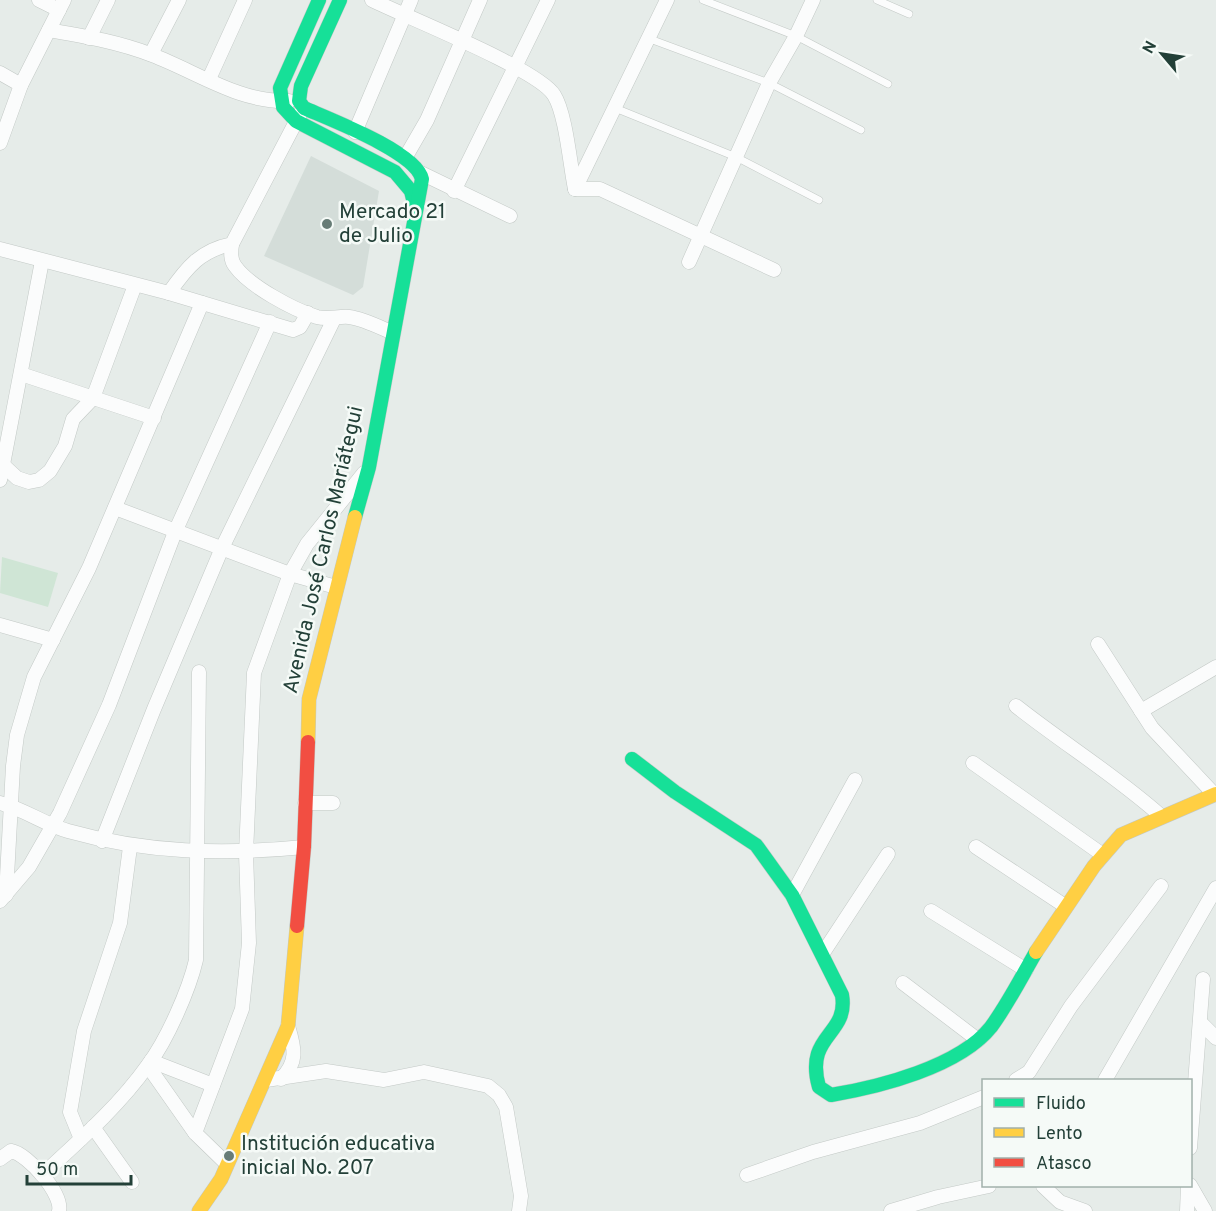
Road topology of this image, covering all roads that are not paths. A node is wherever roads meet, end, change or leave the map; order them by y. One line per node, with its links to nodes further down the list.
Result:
1 (39, 0): 15 (street)
2 (108, 0): 20 (street)
3 (179, 0): 23 (street)
4 (245, 0): 26 (street)
5 (319, 0): 30 (street)
6 (340, 0): 31 (street)
7 (372, 0): 17 (street)
8 (411, 0): 17 (street)
9 (480, 0): 22 (street)
10 (548, 0): 24 (street)
11 (667, 0): 21 (street)
12 (703, 0): 19 (lane)
13 (813, 0): 19 (street)
14 (877, 0): 16 (lane)
15 (61, 5): 18 (street)
16 (909, 14)
17 (403, 16): 22 (street); 35 (street)
18 (49, 30): 20 (street); 28 (street)
19 (796, 36): 27 (street); 29 (lane)
20 (89, 38): 23 (street)
21 (650, 39): 27 (lane); 32 (street)
22 (461, 40): 24 (street); 38 (street)
23 (151, 54): 26 (street)
24 (516, 68): 40 (street); 41 (street)
25 (0, 74): 28 (street)
26 (209, 79): 30 (street)
27 (769, 83): 34 (lane); 37 (street)
28 (21, 84): 36 (street)
29 (888, 84)
30 (280, 101): 31 (street); 33 (street)
31 (302, 104): 33 (street); 35 (street)
32 (615, 108): 37 (lane); 40 (street)
33 (296, 121): 43 (street); 46 (street)
34 (861, 130)
35 (355, 132): 38 (street)
36 (0, 143)
37 (736, 157): 42 (lane); 45 (street)
38 (405, 158): 39 (street)
39 (421, 173): 41 (street); 43 (street, Avenida José Carlos Mariátegui)
40 (575, 189): 45 (street)
41 (454, 191): 44 (street)
42 (819, 200)
43 (415, 207): 57 (street, Avenida José Carlos Mariátegui)
44 (510, 216)
45 (701, 236): 49 (street); 50 (street)
46 (232, 244): 52 (street); 54 (street)
47 (0, 249): 48 (street)
48 (42, 261): 51 (street); 58 (street)
49 (688, 262)
50 (774, 270)
51 (135, 285): 52 (street); 59 (street)
52 (169, 293): 53 (street)
53 (202, 303): 56 (street); 60 (street)
54 (308, 313): 55 (street); 56 (street)
55 (334, 318): 57 (street); 66 (street)
56 (270, 322): 65 (street)
57 (393, 333): 62 (street, Avenida José Carlos Mariátegui)
58 (21, 375): 59 (street); 61 (street)
59 (93, 398): 60 (street); 61 (street)
60 (154, 418): 64 (street)
61 (3, 465): 63 (street)
62 (369, 467): 67 (street); 68 (street, Avenida José Carlos Mariátegui)
63 (0, 480)
64 (115, 508): 65 (street); 70 (street)
65 (175, 532): 66 (street); 84 (street)
66 (222, 548): 67 (street); 85 (street)
67 (290, 574): 68 (street); 90 (street)
68 (336, 587): 80 (street, Avenida José Carlos Mariátegui)
69 (0, 625): 70 (street)
70 (53, 640): 82 (street)
71 (1098, 644): 75 (street)
72 (1216, 667): 75 (street)
73 (199, 672): 89 (street)
74 (1016, 706): 83 (street)
75 (1141, 711): 79 (street)
76 (632, 759): 95 (street)
77 (973, 763): 92 (street)
78 (855, 780): 95 (street)
79 (1215, 794): 83 (street)
80 (305, 803): 81 (street); 87 (street, Avenida José Carlos Mariátegui)
81 (333, 803)
82 (5, 805): 84 (street); 96 (street)
83 (1161, 816): 92 (street)
84 (53, 827): 85 (street); 96 (street)
85 (102, 841): 86 (street)
86 (130, 847): 89 (street); 117 (street)
87 (304, 847): 90 (street); 104 (street, Avenida José Carlos Mariátegui)
88 (976, 847): 97 (street)
89 (197, 852): 90 (street); 107 (street)
90 (246, 853): 112 (street)
91 (888, 854): 99 (street)
92 (1103, 855): 97 (street)
93 (1161, 886): 109 (street)
94 (1216, 888): 110 (street)
95 (792, 895): 99 (street)
96 (3, 898)
97 (1065, 906): 100 (street)
98 (932, 911): 100 (street)
99 (823, 954): 106 (street)
100 (1026, 970): 106 (street)
101 (1203, 979): 103 (street)
102 (903, 984): 106 (street)
103 (1200, 1023): 105 (street); 116 (street)
104 (288, 1026): 108 (street); 111 (street, Avenida José Carlos Mariátegui)
105 (1216, 1038)
106 (978, 1040)
107 (150, 1063): 112 (street); 114 (street); 115 (street)
108 (281, 1079): 111 (street); 132 (street)
109 (1018, 1079)
110 (1106, 1079)
111 (266, 1080): 119 (street, Avenida José Carlos Mariátegui)
112 (213, 1085): 115 (street)
113 (982, 1098): 121 (street)
114 (93, 1127): 117 (street); 123 (street)
115 (195, 1132): 119 (street)
116 (1192, 1134)
117 (81, 1139): 120 (street)
118 (0, 1160): 120 (street)
119 (227, 1164): 122 (street, Avenida José Carlos Mariátegui)
120 (42, 1175): 129 (street)
121 (747, 1175)
122 (221, 1179): 130 (street, Avenida José Carlos Mariátegui); 131 (street, Avenida José Carlos Mariátegui)
123 (132, 1182)
124 (982, 1187): 133 (street)
125 (1045, 1187): 128 (street)
126 (1189, 1187): 134 (street)
127 (1190, 1187): 135 (street)
128 (1080, 1210)
129 (59, 1211)
130 (199, 1211)
131 (211, 1211)
132 (519, 1211)
133 (891, 1211)
134 (1187, 1211)
135 (1205, 1211)

